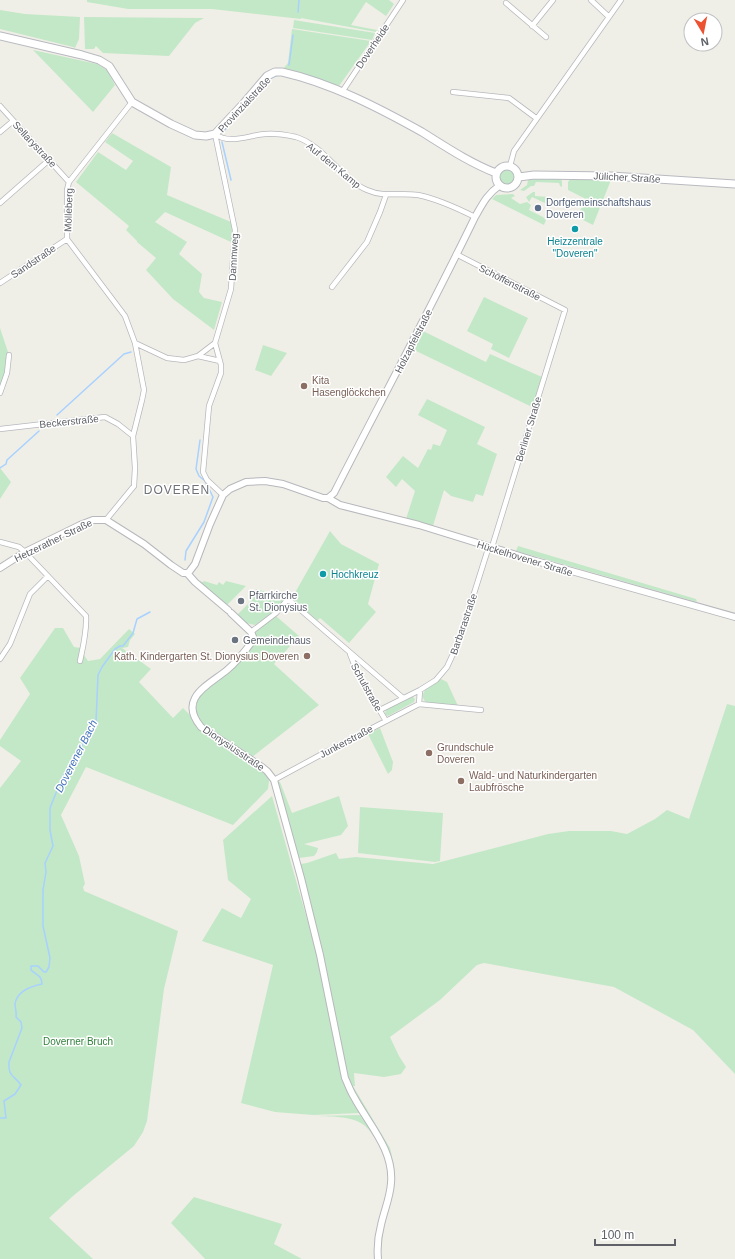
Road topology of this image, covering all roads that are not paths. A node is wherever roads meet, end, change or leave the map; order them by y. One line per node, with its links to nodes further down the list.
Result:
1 (403, 0): 10 (street, Doverheide)
2 (553, 0): 7 (street)
3 (591, 0): 6 (street)
4 (621, 0): 6 (street)
5 (506, 3): 7 (street)
6 (609, 16): 14 (street)
7 (532, 26): 9 (street)
8 (0, 36): 12 (main road, Provinzialstraße)
9 (546, 37)
10 (342, 92): 17 (main road, Provinzialstraße); 20 (main road, Provinzialstraße)
11 (453, 92): 14 (street)
12 (132, 102): 17 (main road, Provinzialstraße); 22 (street, Mölleberg)
13 (0, 106): 15 (street, Sellarystraße)
14 (536, 118): 19 (street)
15 (13, 121): 16 (street); 18 (street, Sellarystraße)
16 (0, 132)
17 (217, 136): 25 (street, Auf dem Kamp); 34 (street, Dammweg)
18 (49, 160): 22 (street, Sellarystraße); 26 (street)
19 (510, 166): 20 (main road); 21 (main road)
20 (496, 173): 24 (main road)
21 (519, 177): 23 (main road, Jülicher Straße); 24 (main road)
22 (69, 182): 28 (street, Mölleberg)
23 (735, 184)
24 (500, 186): 27 (street, Holzapfelstraße)
25 (386, 195): 27 (street, Auf dem Kamp); 31 (street)
26 (0, 203)
27 (475, 217): 29 (street, Holzapfelstraße)
28 (67, 239): 30 (street, Sandstraße); 33 (street, Mölleberg)
29 (456, 254): 32 (street, Schöffenstraße); 42 (street, Holzapfelstraße)
30 (0, 283)
31 (332, 287)
32 (565, 310): 45 (street, Berliner Straße)
33 (135, 343): 36 (street); 40 (street, Mölleberg)
34 (215, 343): 36 (street); 37 (street)
35 (9, 355): 38 (street)
36 (198, 356): 37 (street)
37 (220, 361): 41 (street)
38 (0, 393)
39 (0, 429): 40 (street, Beckerstraße)
40 (133, 436): 43 (street, Mölleberg)
41 (223, 495): 42 (street, Hückelhovener Straße); 48 (street)
42 (328, 498): 45 (street, Hückelhovener Straße)
43 (106, 520): 46 (street, Hetzerather Straße); 48 (street, Hetzerather Straße)
44 (0, 542): 46 (street)
45 (490, 547): 50 (street, Hückelhovener Straße); 55 (street, Barbarastraße)
46 (25, 552): 47 (street, Hetzerather Straße); 49 (street)
47 (0, 568)
48 (187, 573): 51 (street)
49 (48, 576): 53 (street); 54 (street)
50 (735, 617)
51 (251, 632): 52 (street, Schulstraße); 61 (street, Dionysiusstraße)
52 (349, 653): 56 (street, Schulstraße); 58 (street, Schulstraße)
53 (0, 659)
54 (80, 662)
55 (420, 690): 56 (street, Barbarastraße); 57 (street)
56 (402, 698): 58 (street, Barbarastraße)
57 (419, 704): 59 (street); 60 (street, Junkerstraße)
58 (380, 710): 60 (street, Schulstraße)
59 (481, 710)
60 (386, 720): 61 (street, Junkerstraße)
61 (274, 780): 62 (street)
62 (378, 1259)

